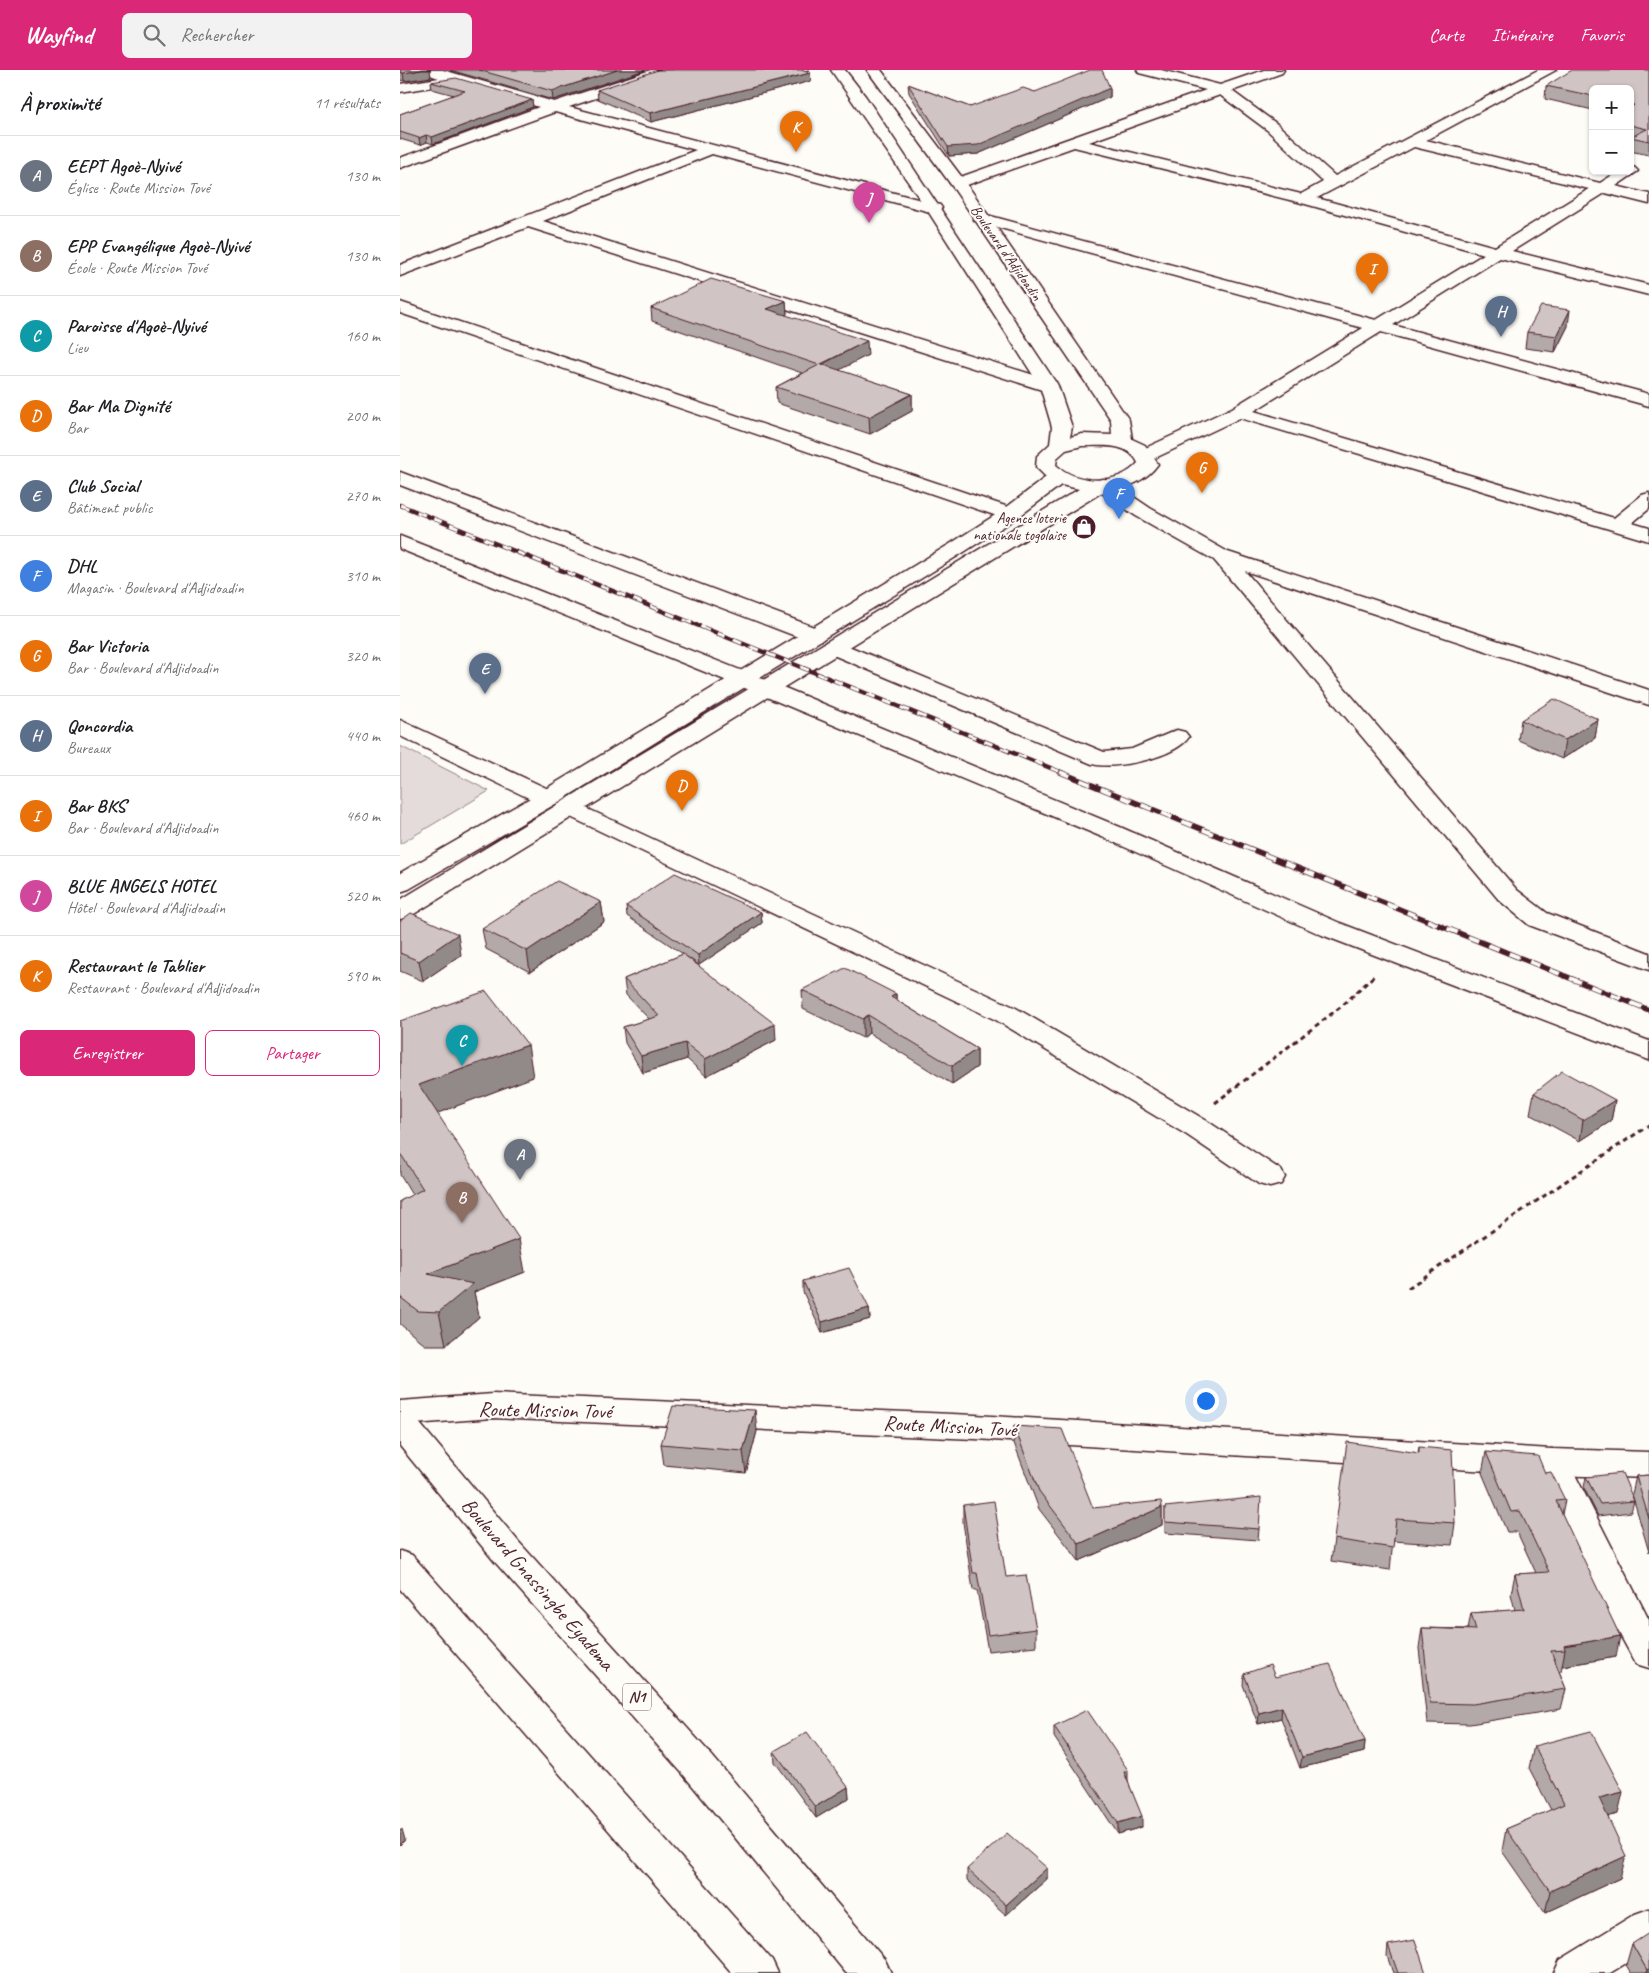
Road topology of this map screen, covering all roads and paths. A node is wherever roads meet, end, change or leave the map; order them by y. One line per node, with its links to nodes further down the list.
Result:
1 (428, 70): 8 (main road)
2 (664, 70): 11 (main road)
3 (838, 70): 22 (main road, Boulevard d'Adjidoadin)
4 (874, 70): 18 (main road, Boulevard d'Adjidoadin)
5 (1144, 70): 10 (main road)
6 (1277, 70): 10 (main road)
7 (1549, 70): 13 (main road)
8 (459, 79): 9 (main road); 11 (main road)
9 (400, 88)
10 (1222, 90): 12 (main road); 17 (main road)
11 (554, 107): 14 (main road); 15 (main road)
12 (1071, 142): 18 (main road); 20 (main road)
13 (1414, 142): 17 (main road); 19 (main road)
14 (711, 149): 22 (main road); 24 (main road)
15 (400, 163)
16 (1624, 175): 19 (main road)
17 (1333, 182): 20 (main road)
18 (958, 183): 23 (main road, Boulevard d'Adjidoadin)
19 (1602, 188): 21 (main road); 25 (main road)
20 (1303, 199): 25 (main road)
21 (1649, 199)
22 (934, 208): 30 (main road, Boulevard d'Adjidoadin)
23 (981, 218): 29 (main road); 34 (main road, Boulevard d'Adjidoadin)
24 (527, 221): 26 (main road); 30 (main road)
25 (1499, 253): 27 (main road); 29 (main road)
26 (400, 271)
27 (1649, 290)
28 (400, 307): 41 (main road)
29 (1380, 326): 31 (main road); 32 (main road)
30 (1049, 386): 33 (main road, Boulevard d'Adjidoadin)
31 (1649, 400)
32 (1239, 412): 34 (main road); 42 (main road)
33 (1059, 446): 34 (main road); 35 (main road)
34 (1134, 448): 37 (main road)
35 (1059, 477): 38 (main road); 41 (main road)
36 (400, 478): 46 (main road)
37 (1130, 479): 38 (main road); 40 (main road)
38 (1102, 485): 40 (main road); 47 (main road)
39 (1649, 499): 42 (main road)
40 (1143, 512): 45 (main road)
41 (1010, 514): 46 (main road)
42 (1618, 525): 43 (main road)
43 (1649, 535)
44 (400, 542): 48 (main road)
45 (1221, 556): 50 (main road); 58 (main road)
46 (814, 635): 48 (main road)
47 (834, 647): 49 (main road); 52 (main road)
48 (741, 680): 49 (main road); 53 (main road)
49 (765, 688): 54 (main road); 57 (main road)
50 (1649, 698)
51 (400, 726): 53 (main road)
52 (1177, 737)
53 (548, 798): 55 (main road)
54 (571, 808): 56 (main road); 60 (main road)
55 (400, 884)
56 (400, 911)
57 (1396, 955): 59 (main road); 60 (path)
58 (1649, 962)
59 (1649, 1051)
60 (1186, 1121): 62 (main road)
61 (1649, 1125): 63 (path)
62 (1270, 1177)
63 (1408, 1288)
64 (400, 1413): 66 (main road, Route Mission Tové)
65 (400, 1423): 72 (main road, Boulevard Gnassingbe Eyadema / N1)
66 (1552, 1462): 67 (main road, Route Mission Tové); 69 (main road)
67 (1649, 1465)
68 (400, 1564): 71 (main road)
69 (1649, 1653)
70 (1649, 1927): 73 (main road)
71 (758, 1973)
72 (871, 1973)
73 (1574, 1973)

